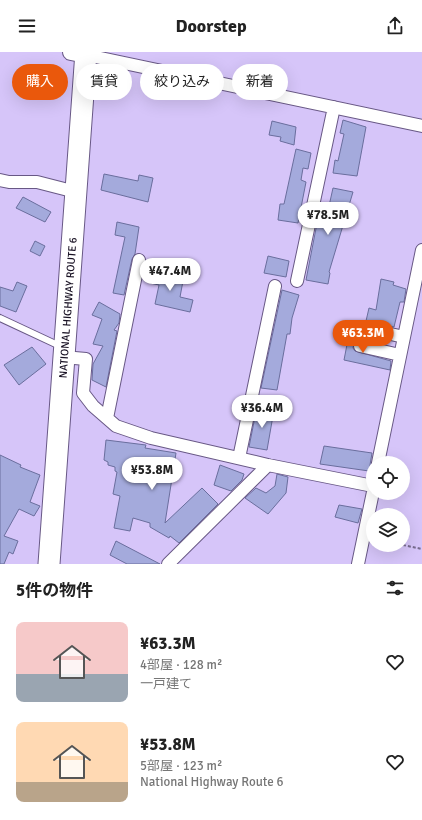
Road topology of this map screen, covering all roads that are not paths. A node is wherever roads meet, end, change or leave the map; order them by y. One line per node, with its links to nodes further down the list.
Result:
1 (81, 53): 2 (street); 5 (highway, NATIONAL HIGHWAY ROUTE 6)
2 (334, 107): 3 (street); 8 (street)
3 (422, 126)
4 (0, 180): 5 (street)
5 (76, 192): 14 (highway, NATIONAL HIGHWAY ROUTE 6)
6 (422, 250): 12 (street)
7 (139, 260): 16 (street)
8 (297, 281)
9 (275, 286): 18 (street)
10 (0, 318): 14 (lane)
11 (364, 328): 12 (street)
12 (404, 337): 15 (street)
13 (360, 346): 15 (street)
14 (64, 353): 16 (street); 22 (highway, NATIONAL HIGHWAY ROUTE 6)
15 (400, 355): 17 (street)
16 (107, 418): 18 (street)
17 (379, 456)
18 (239, 458): 19 (street)
19 (268, 465): 20 (street); 23 (street)
20 (366, 485)
21 (371, 500): 24 (street)
22 (49, 564)
23 (168, 564)
24 (358, 564)

